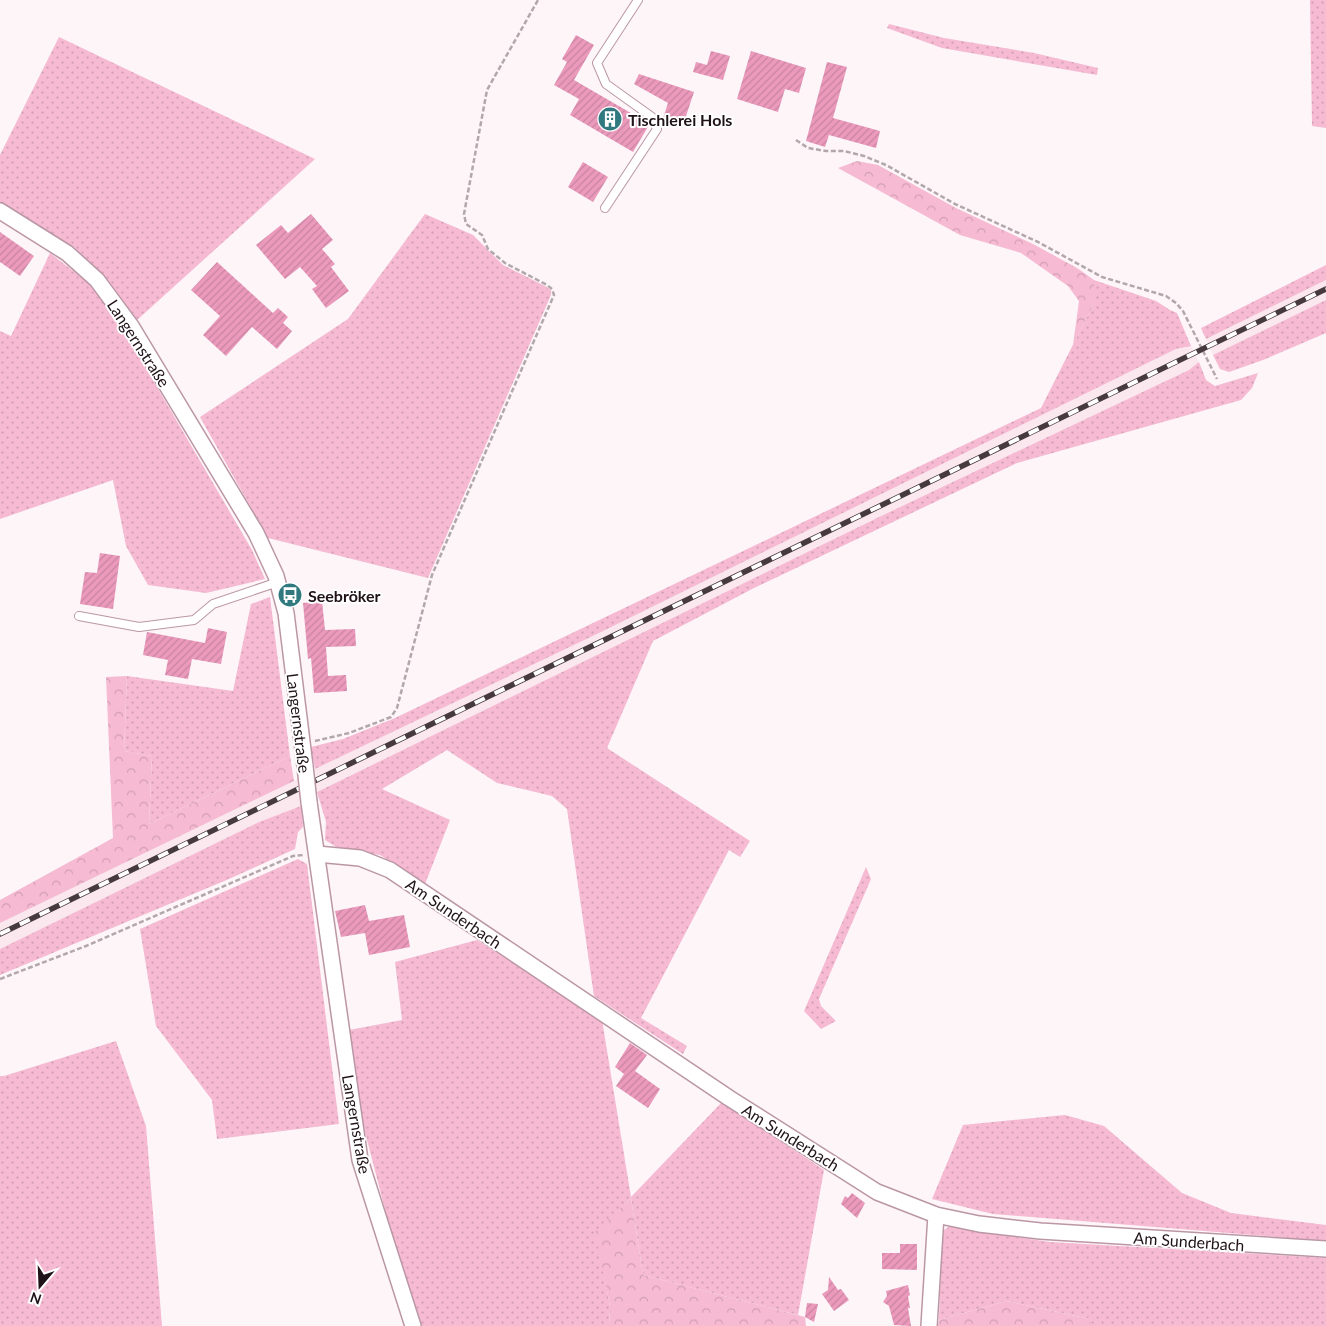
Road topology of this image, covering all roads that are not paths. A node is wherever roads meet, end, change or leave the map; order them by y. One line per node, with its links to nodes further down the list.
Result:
1 (638, 0): 2 (lane)
2 (605, 208)
3 (0, 211): 4 (street, Langernstraße)
4 (278, 582): 5 (lane); 6 (street, Langernstraße, bridge)
5 (79, 616)
6 (317, 854): 7 (street, Am Sunderbach); 9 (street, Langernstraße)
7 (936, 1215): 8 (street, Am Sunderbach); 10 (street)
8 (1326, 1249)
9 (413, 1326)
10 (929, 1326)

